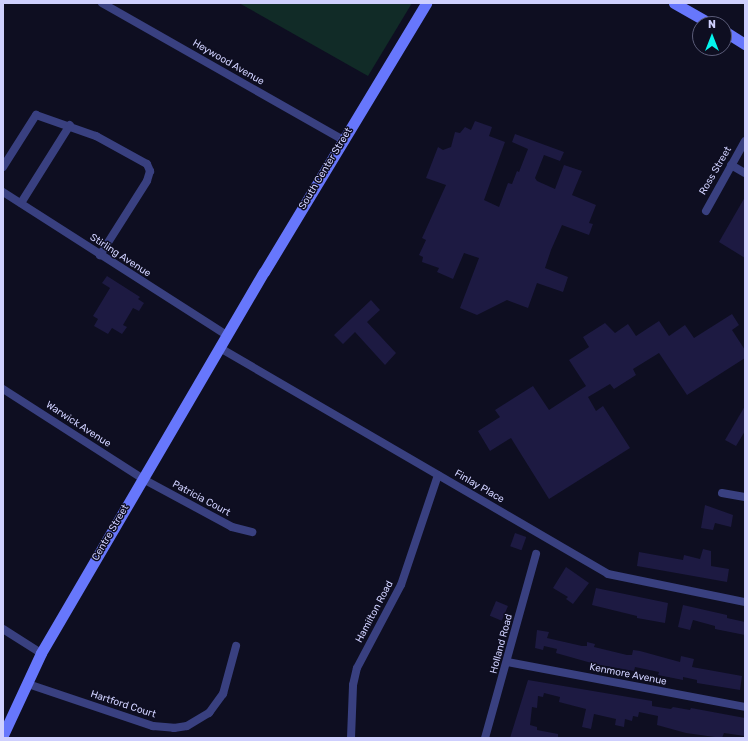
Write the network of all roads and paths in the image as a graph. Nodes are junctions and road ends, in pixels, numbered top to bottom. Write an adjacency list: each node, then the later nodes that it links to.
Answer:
1 (102, 3): 8 (street, Heywood Avenue)
2 (426, 3): 8 (main road, South Center Street)
3 (674, 3): 4 (main road)
4 (697, 16)
5 (732, 37): 6 (main road)
6 (745, 44)
7 (70, 125): 11 (street); 14 (street); 16 (street)
8 (343, 140): 17 (main road, South Center Street)
9 (745, 141): 10 (street, Ross Street)
10 (731, 165): 12 (street); 15 (street, Ross Street)
11 (3, 167)
12 (745, 173)
13 (3, 192): 14 (street, Stirling Avenue)
14 (22, 203): 16 (street, Stirling Avenue)
15 (706, 211)
16 (100, 255): 17 (street, Stirling Avenue)
17 (227, 335): 18 (main road, Centre Street)
18 (220, 348): 20 (street, Finlay Place); 21 (main road, Centre Street)
19 (3, 388): 21 (street, Warwick Avenue)
20 (438, 475): 26 (street, Finlay Place); 34 (street, Hamilton Road)
21 (143, 479): 24 (street, Patricia Court); 29 (main road, Centre Street)
22 (722, 493): 23 (street)
23 (745, 497)
24 (252, 532)
25 (536, 554): 30 (street, Holland Road)
26 (745, 602)
27 (3, 629): 29 (street)
28 (236, 646): 31 (street, Hartford Court)
29 (41, 653): 31 (main road, Centre Street)
30 (507, 662): 32 (street, Kenmore Avenue); 35 (street, Holland Road)
31 (28, 684): 33 (main road, Centre Street)
32 (745, 707)
33 (3, 735)
34 (351, 738)
35 (485, 738)

